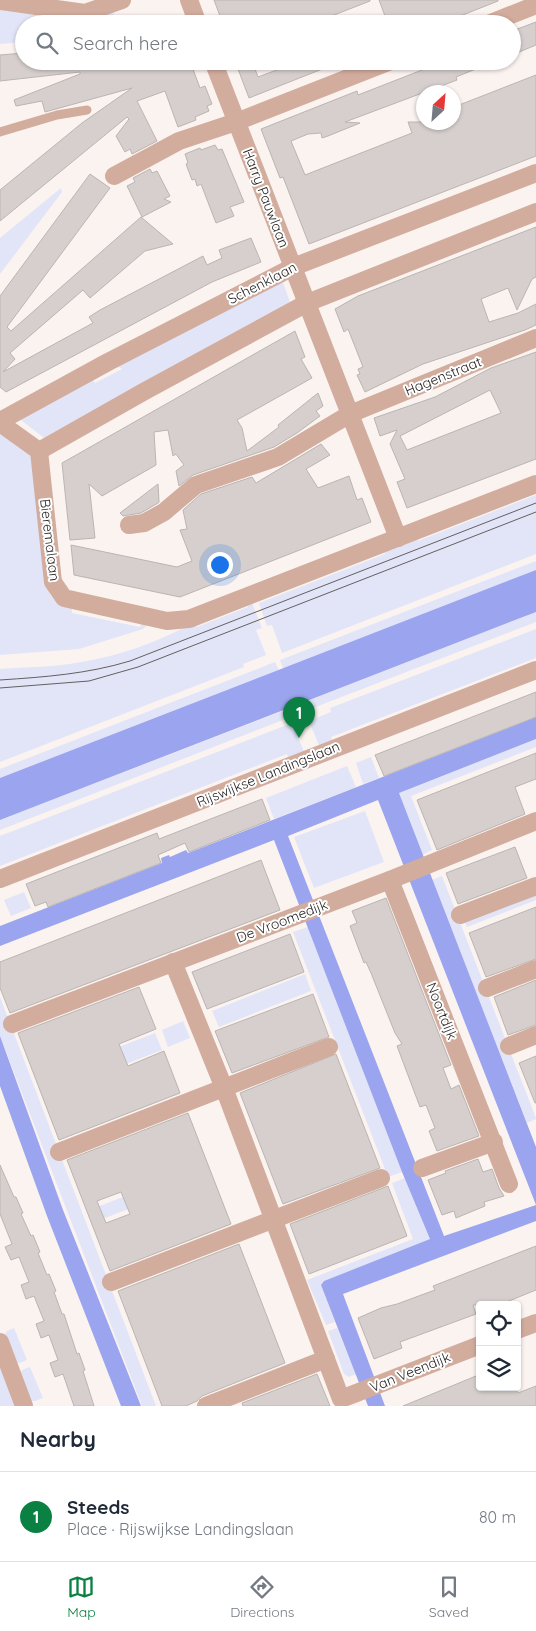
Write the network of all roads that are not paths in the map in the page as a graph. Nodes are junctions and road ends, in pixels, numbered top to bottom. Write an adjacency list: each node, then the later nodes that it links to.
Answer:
1 (122, 0): 3 (street)
2 (189, 0): 5 (street)
3 (0, 1)
4 (536, 5): 6 (street)
5 (195, 15)
6 (511, 15)
7 (216, 70): 10 (street, Harry Pauwlaan)
8 (368, 70): 10 (street)
9 (87, 110): 11 (lane)
10 (236, 122): 13 (street); 15 (street, Harry Pauwlaan)
11 (0, 132)
12 (536, 173): 15 (street, Schenklaan)
13 (114, 176)
14 (536, 212): 16 (street)
15 (293, 266): 16 (street, Harry Pauwlaan); 19 (street, Schenklaan)
16 (307, 303): 18 (street, Harry Pauwlaan); 20 (street)
17 (536, 338): 18 (street, Hagenstraat)
18 (350, 414): 22 (street); 23 (street, Harry Pauwlaan)
19 (0, 422): 20 (street)
20 (39, 451): 23 (street, Bieremalaan)
21 (536, 484): 23 (street)
22 (129, 525)
23 (398, 538)
24 (536, 670): 27 (street, Rijswijkse Landingslaan)
25 (536, 821): 26 (street, De Vroomedijk)
26 (397, 877): 30 (street, De Vroomedijk); 38 (street, Noortdijk)
27 (0, 879)
28 (536, 886): 29 (street)
29 (460, 915)
30 (173, 962): 33 (street, De Vroomedijk); 37 (street)
31 (536, 969): 32 (street)
32 (487, 988)
33 (12, 1024)
34 (536, 1035): 35 (street)
35 (509, 1046)
36 (329, 1047): 37 (street)
37 (224, 1088): 39 (street); 43 (street)
38 (494, 1142): 40 (street); 42 (street, Noortdijk)
39 (59, 1152)
40 (422, 1168)
41 (381, 1178): 43 (street)
42 (509, 1184)
43 (274, 1220): 44 (street); 49 (street)
44 (111, 1282)
45 (536, 1323): 46 (street)
46 (521, 1329)
47 (0, 1342): 50 (street)
48 (477, 1346): 49 (street, Van Veendijk)
49 (326, 1359): 51 (street)
50 (24, 1406)
51 (206, 1406)

